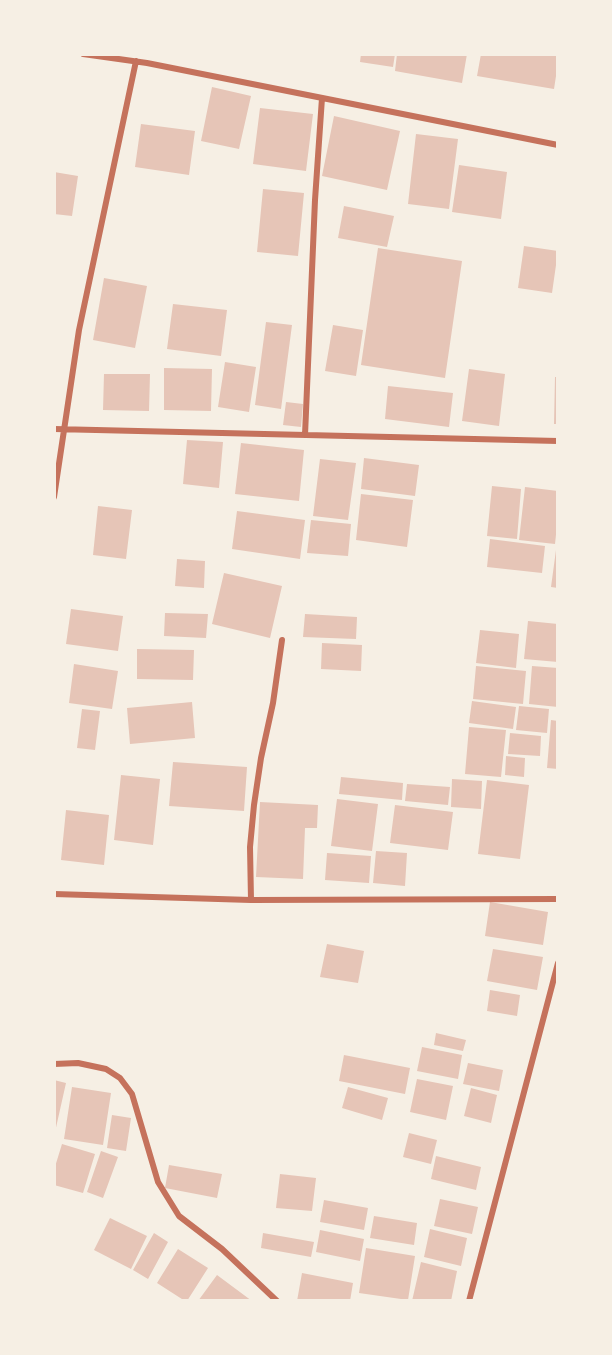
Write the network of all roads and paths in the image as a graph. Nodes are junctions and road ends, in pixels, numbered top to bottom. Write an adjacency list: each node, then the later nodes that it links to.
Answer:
1 (83, 54): 2 (street)
2 (135, 61): 3 (street); 6 (street)
3 (322, 98): 4 (street); 7 (street)
4 (558, 145)
5 (54, 429): 6 (street)
6 (64, 430): 7 (street); 9 (street)
7 (305, 435): 8 (street)
8 (558, 441)
9 (54, 497)
10 (282, 640): 13 (street)
11 (54, 894): 13 (street)
12 (558, 898): 13 (street)
13 (251, 900)
14 (558, 963): 17 (street)
15 (54, 1064): 16 (street)
16 (277, 1301)
17 (469, 1301)

